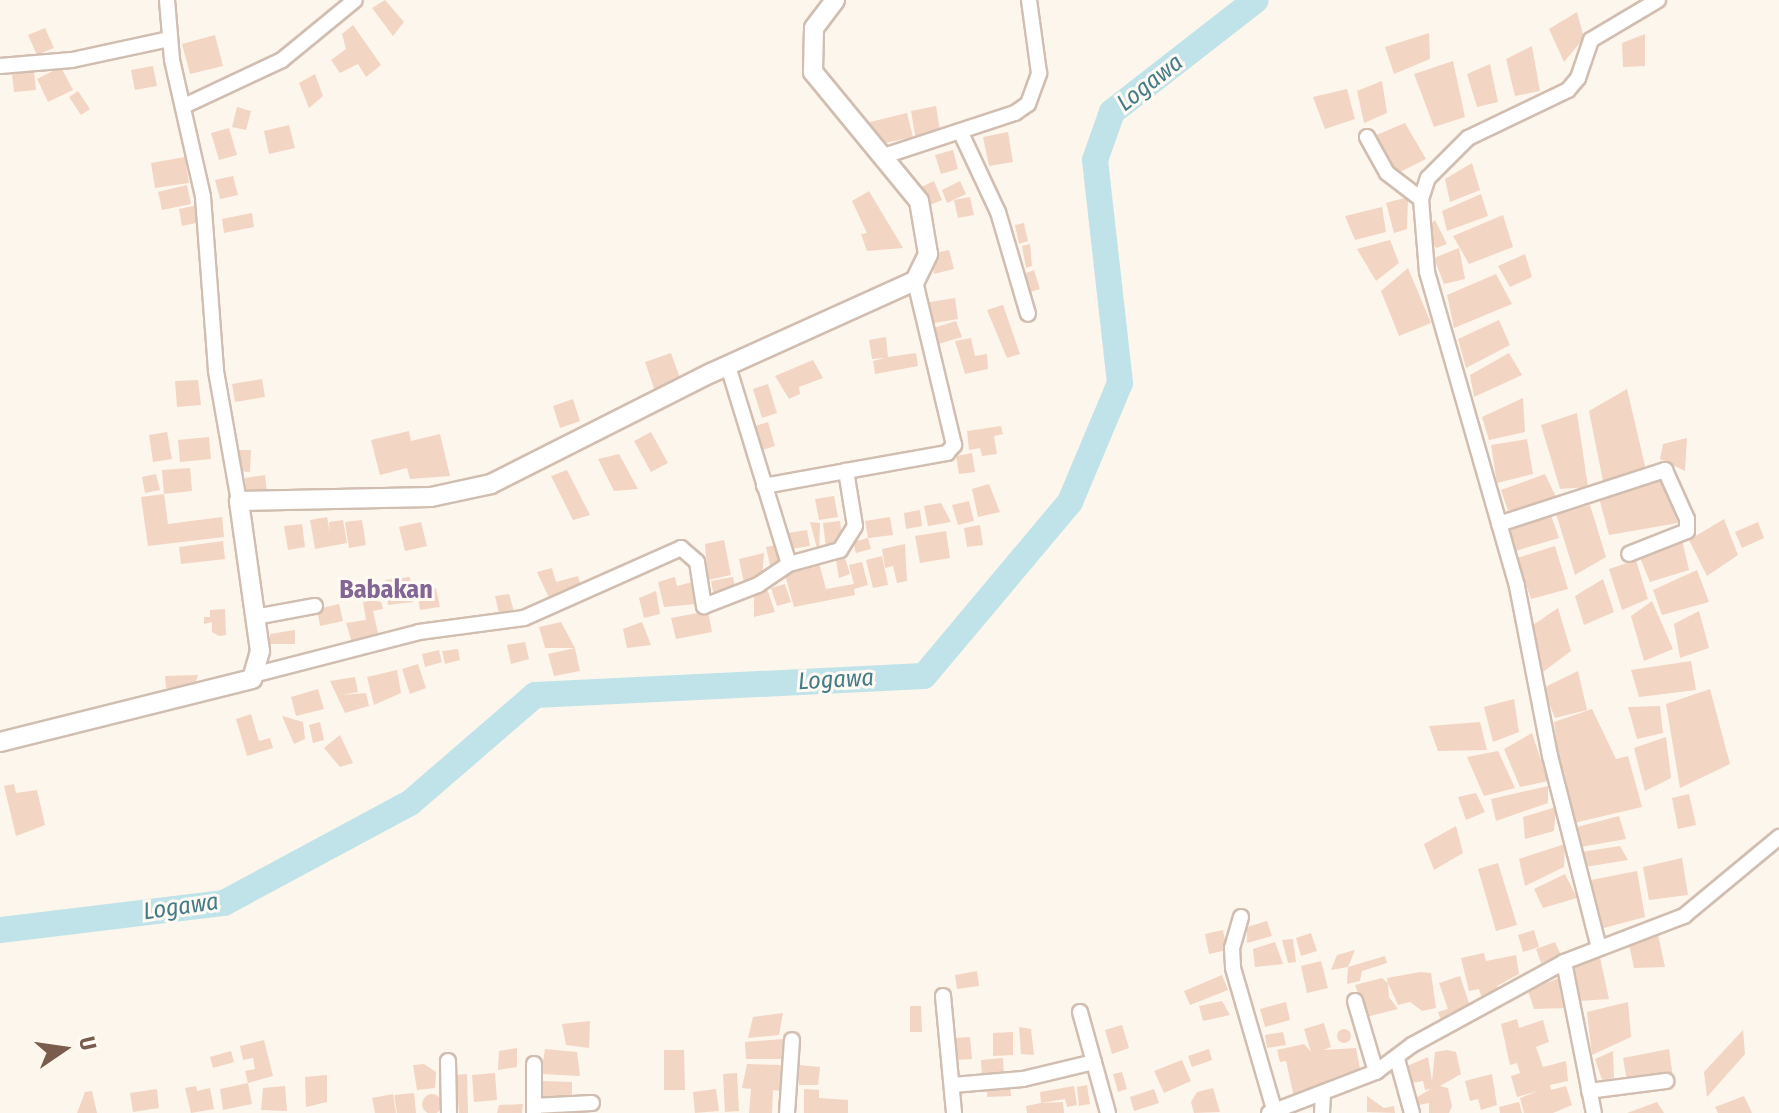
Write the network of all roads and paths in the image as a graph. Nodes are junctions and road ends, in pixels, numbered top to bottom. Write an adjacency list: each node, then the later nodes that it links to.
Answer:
1 (167, 0): 6 (street)
2 (355, 0): 8 (street)
3 (835, 0): 11 (main road)
4 (1029, 0): 9 (street)
5 (1658, 0): 12 (street)
6 (169, 39): 7 (street); 8 (street)
7 (0, 66)
8 (184, 106): 18 (street)
9 (960, 131): 11 (street); 14 (street)
10 (1367, 137): 12 (street)
11 (884, 156): 13 (main road)
12 (1421, 199): 19 (street)
13 (915, 281): 15 (main road); 16 (street)
14 (1028, 314)
15 (728, 366): 17 (street); 18 (main road)
16 (846, 471): 17 (street); 21 (street)
17 (764, 486): 21 (street)
18 (239, 501): 23 (main road)
19 (1499, 524): 20 (street); 28 (street)
20 (1629, 554)
21 (789, 564): 24 (street)
22 (315, 606): 23 (street)
23 (255, 617): 24 (main road)
24 (257, 674): 25 (main road)
25 (0, 742)
26 (1779, 837): 28 (street)
27 (1241, 917): 45 (street)
28 (1599, 948): 29 (street)
29 (1564, 962): 34 (street); 41 (street)
30 (943, 996): 40 (street)
31 (1355, 1001): 38 (street)
32 (1080, 1012): 36 (street)
33 (792, 1040): 47 (street)
34 (1397, 1059): 38 (street); 51 (street)
35 (448, 1061): 46 (street)
36 (1094, 1062): 40 (street); 49 (street)
37 (534, 1064): 44 (street)
38 (1376, 1072): 42 (street)
39 (1666, 1081): 41 (street)
40 (953, 1085): 48 (street)
41 (1589, 1091): 52 (street)
42 (1323, 1094): 45 (street); 50 (street)
43 (592, 1103): 44 (street)
44 (534, 1109)
45 (1273, 1112)
46 (449, 1113)
47 (787, 1113)
48 (954, 1113)
49 (1108, 1113)
50 (1322, 1113)
51 (1412, 1113)
52 (1594, 1113)

